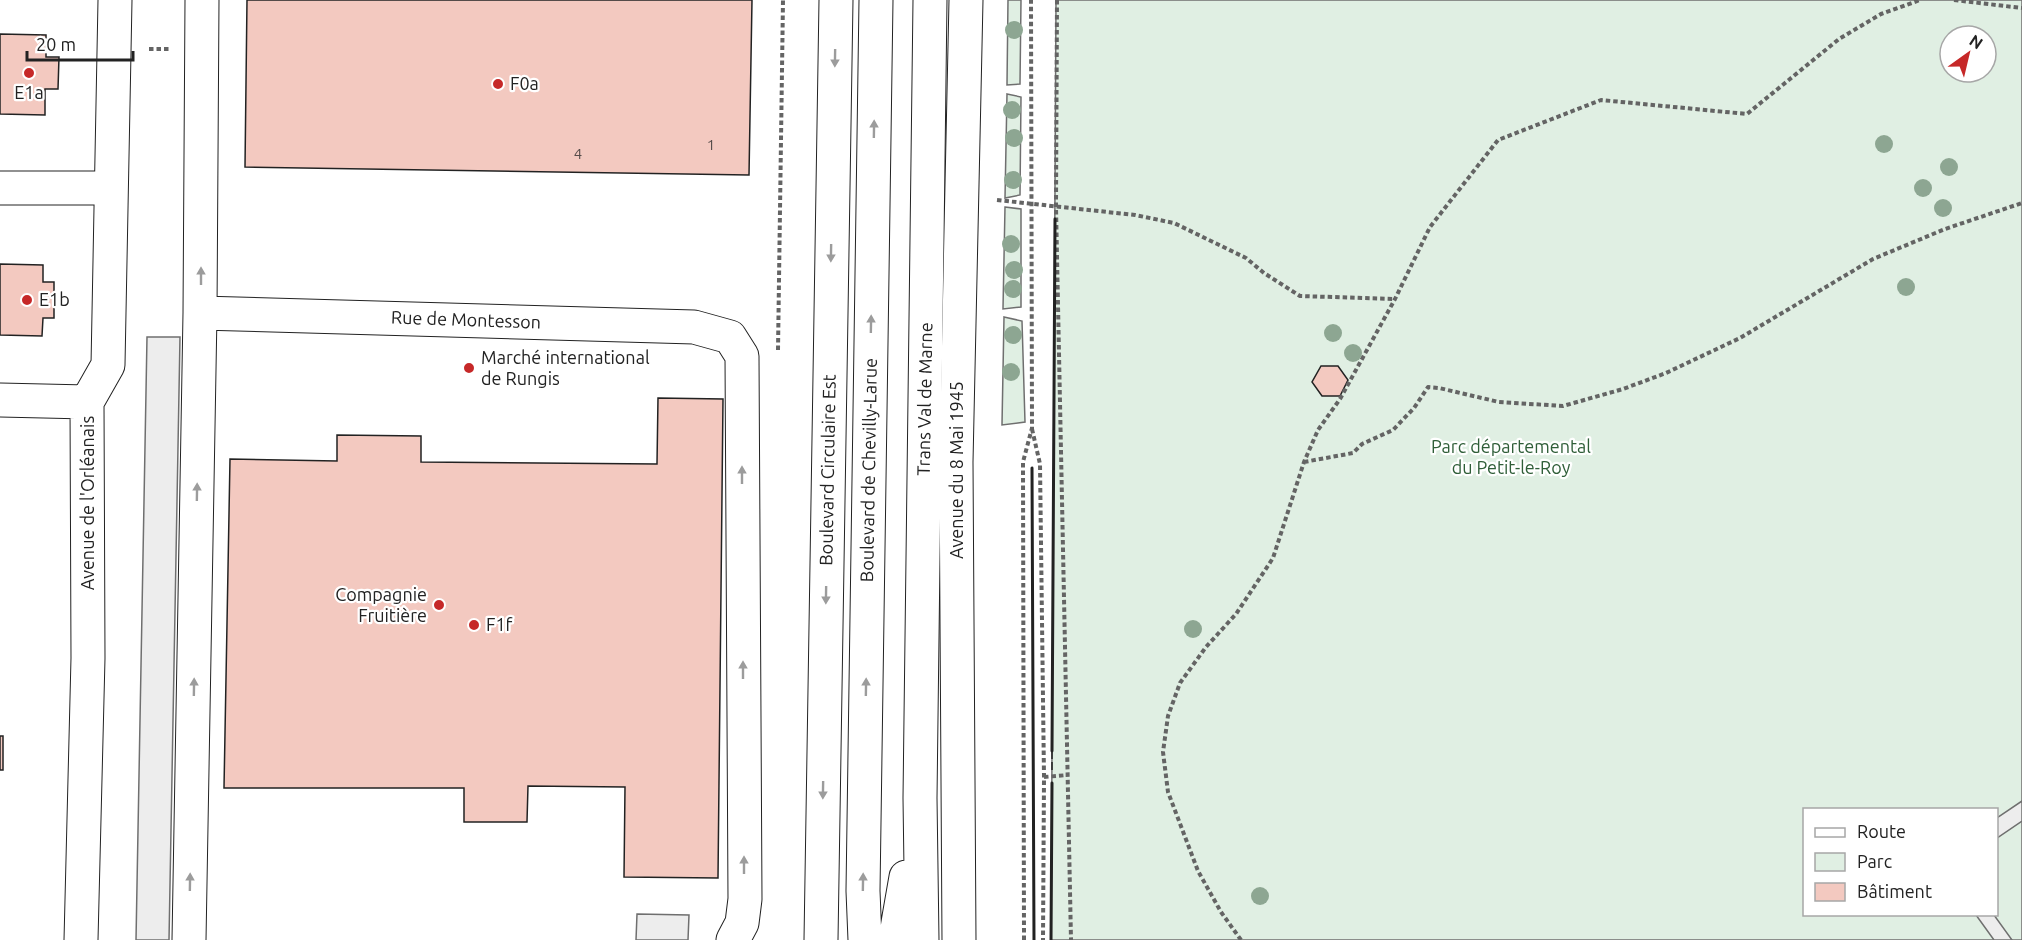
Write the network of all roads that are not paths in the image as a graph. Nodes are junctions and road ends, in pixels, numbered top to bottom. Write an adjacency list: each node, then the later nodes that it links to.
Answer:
1 (115, 0): 8 (street, Avenue de l'Orléanais)
2 (202, 0): 9 (street, one-way to 2)
3 (836, 0): 16 (street, Boulevard Circulaire Est, one-way to 16)
4 (876, 0): 17 (street, Boulevard de Chevilly-Larue, one-way to 4)
5 (930, 0): 12 (street, Trans Val de Marne)
6 (966, 0): 20 (street, Avenue du 8 Mai 1945)
7 (0, 188): 8 (street)
8 (111, 188): 11 (street, Avenue de l'Orléanais)
9 (200, 313): 13 (street, Rue de Montesson, one-way to 9); 15 (street, one-way to 9)
10 (0, 400): 11 (street)
11 (87, 402): 14 (street, Avenue de l'Orléanais)
12 (920, 798): 18 (street); 19 (street)
13 (738, 932)
14 (81, 940)
15 (189, 940)
16 (821, 940)
17 (866, 940)
18 (896, 940)
19 (922, 940)
20 (959, 940)

